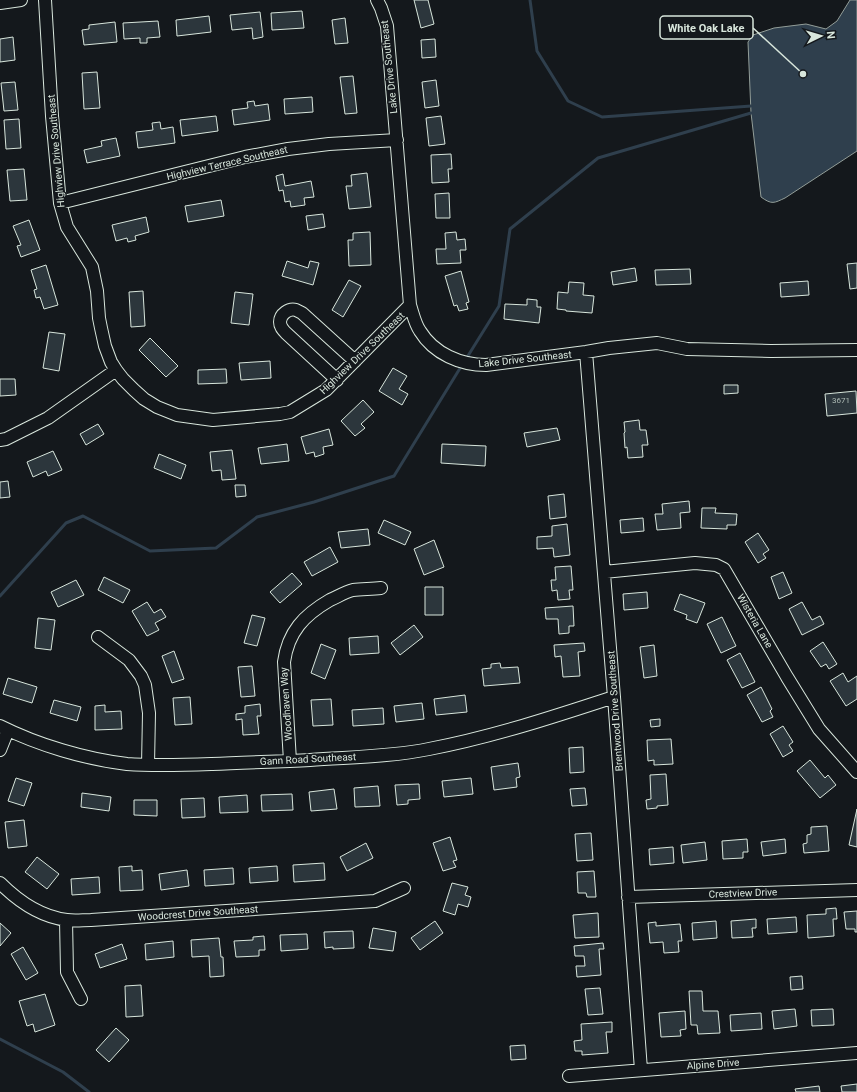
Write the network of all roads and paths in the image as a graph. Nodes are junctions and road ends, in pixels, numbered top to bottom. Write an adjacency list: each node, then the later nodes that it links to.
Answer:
1 (20, 0): 4 (street)
2 (46, 0): 6 (street, Highview Drive Southeast)
3 (377, 0): 5 (street, Lake Drive Southeast)
4 (0, 2)
5 (397, 140): 6 (street, Highview Terrace Southeast); 7 (street, Lake Drive Southeast)
6 (60, 203): 11 (street, Highview Drive Southeast)
7 (410, 306): 9 (street, Lake Drive Southeast); 10 (street, Highview Drive Southeast)
8 (857, 350): 9 (street, Lake Drive Southeast)
9 (586, 352): 14 (street, Brentwood Drive Southeast)
10 (355, 361): 12 (street, Highview Drive Southeast); 12 (street)
11 (116, 370): 12 (street, Highview Drive Southeast); 13 (street)
12 (337, 380)
13 (0, 440)
14 (604, 572): 17 (street, Brentwood Drive Southeast); 22 (street, Wisteria Lane)
15 (381, 588): 20 (street, Woodhaven Way)
16 (98, 637): 21 (street)
17 (614, 697): 20 (street, Gann Road Southeast); 26 (street, Brentwood Drive Southeast)
18 (4, 728): 19 (street); 21 (street, Gann Road Southeast)
19 (0, 750)
20 (290, 761): 21 (street, Gann Road Southeast)
21 (148, 765)
22 (857, 772)
23 (0, 883): 27 (street, Woodcrest Drive Southeast)
24 (404, 888): 27 (street, Woodcrest Drive Southeast)
25 (857, 890): 26 (street, Crestview Drive)
26 (628, 897): 30 (street, Brentwood Drive Southeast)
27 (66, 920): 28 (street)
28 (81, 999)
29 (857, 1053): 30 (street, Alpine Drive)
30 (641, 1070): 31 (street, Alpine Drive)
31 (568, 1076)

